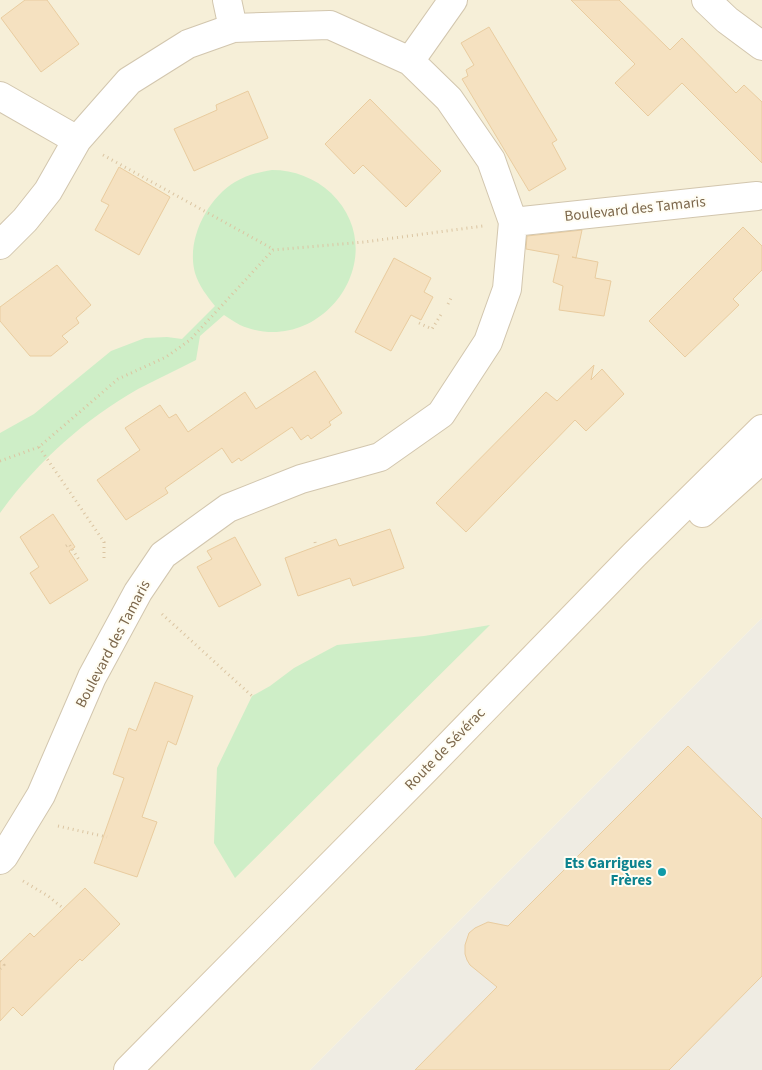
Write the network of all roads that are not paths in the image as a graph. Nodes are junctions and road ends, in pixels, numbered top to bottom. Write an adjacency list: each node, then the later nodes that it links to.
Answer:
1 (227, 0): 4 (street)
2 (453, 0): 6 (street)
3 (706, 0): 5 (street)
4 (233, 28): 6 (street, Boulevard des Tamaris); 8 (street, Boulevard des Tamaris)
5 (762, 46)
6 (410, 61): 10 (street, Boulevard des Tamaris)
7 (0, 96): 8 (street)
8 (77, 140): 11 (street, Boulevard des Tamaris)
9 (757, 196): 10 (street, Boulevard des Tamaris)
10 (513, 222): 14 (street, Boulevard des Tamaris)
11 (0, 245)
12 (762, 429): 15 (street, Route de Sévérac)
13 (762, 459): 16 (street, Route de Sévérac)
14 (1, 855)
15 (128, 1070)
16 (151, 1070)

